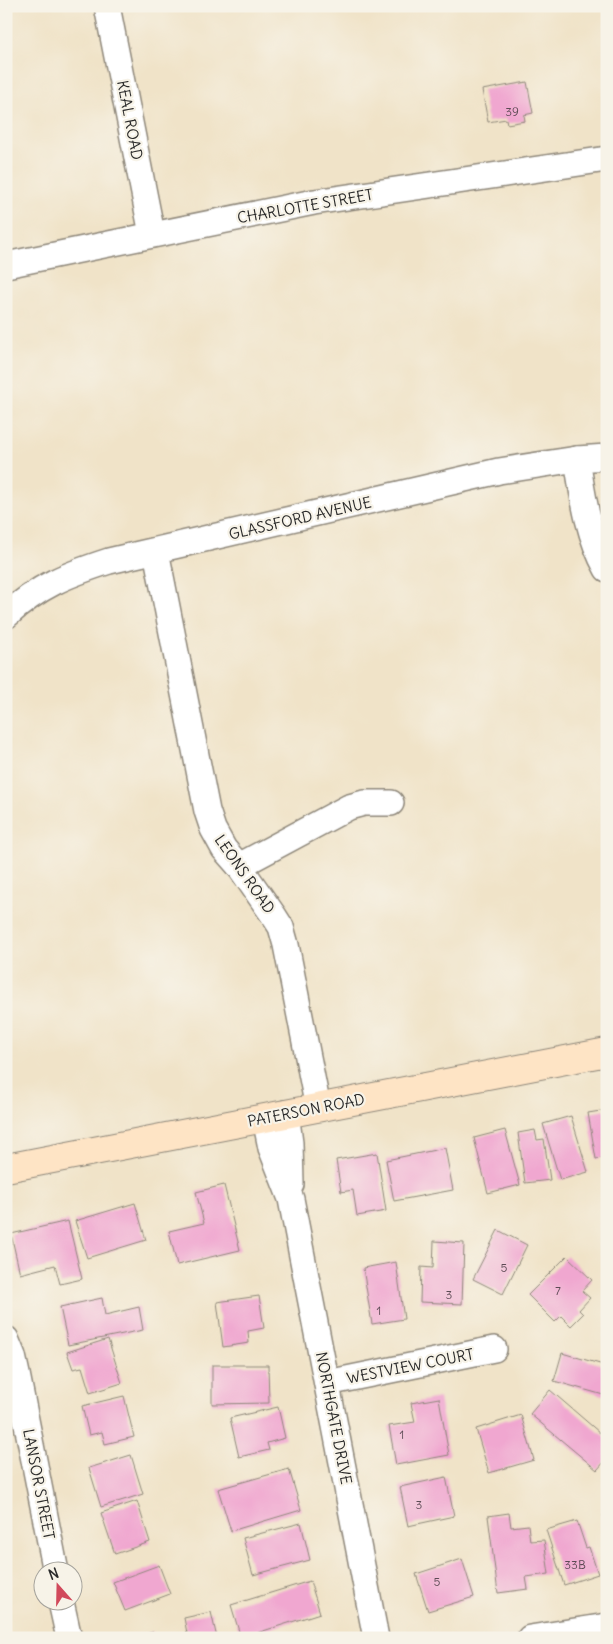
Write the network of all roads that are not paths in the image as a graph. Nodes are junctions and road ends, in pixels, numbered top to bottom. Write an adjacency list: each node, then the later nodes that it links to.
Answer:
1 (106, 6): 3 (street, KEAL ROAD)
2 (607, 158): 3 (street, CHARLOTTE STREET)
3 (152, 234): 4 (street, CHARLOTTE STREET)
4 (6, 264)
5 (607, 457): 6 (street, GLASSFORD AVENUE)
6 (577, 459): 7 (street, GLASSFORD AVENUE); 8 (street)
7 (156, 551): 9 (street, GLASSFORD AVENUE); 11 (street, LEONS ROAD)
8 (607, 569)
9 (6, 616)
10 (391, 803): 11 (street)
11 (240, 866): 13 (street, LEONS ROAD)
12 (607, 1052): 13 (street, PATERSON ROAD)
13 (318, 1108): 14 (street, PATERSON ROAD)
14 (276, 1115): 15 (street, PATERSON ROAD); 18 (street, NORTHGATE DRIVE)
15 (6, 1168)
16 (6, 1339): 19 (street, LANSOR STREET)
17 (494, 1349): 18 (street, WESTVIEW COURT)
18 (327, 1383): 23 (street, NORTHGATE DRIVE)
19 (54, 1562)
20 (64, 1612): 22 (street)
21 (607, 1626): 24 (street)
22 (69, 1638)
23 (376, 1638)
24 (530, 1638)

